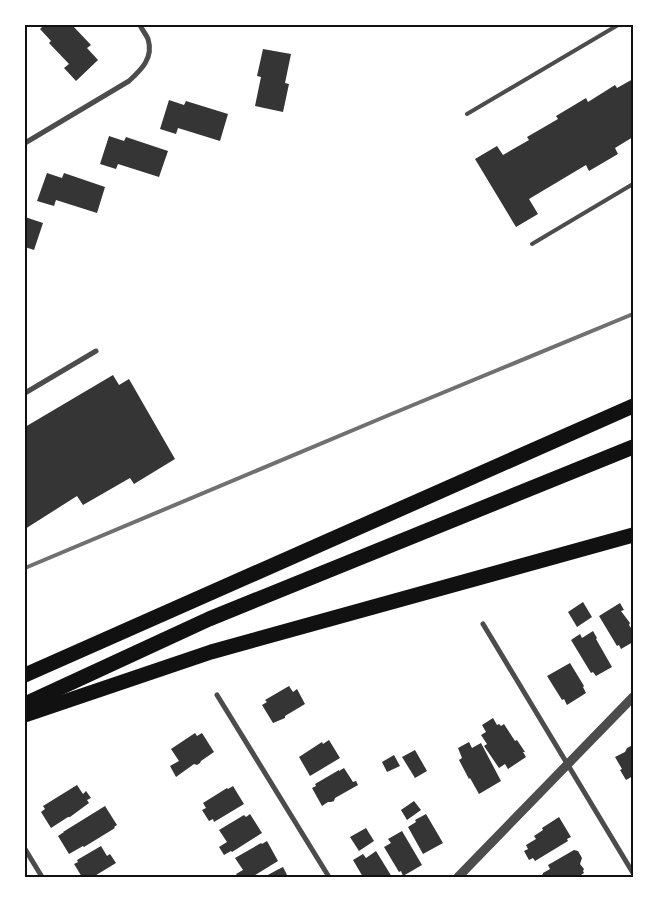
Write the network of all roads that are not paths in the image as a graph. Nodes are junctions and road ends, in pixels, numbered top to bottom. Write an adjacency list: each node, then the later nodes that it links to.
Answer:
1 (140, 25): 4 (street)
2 (618, 25): 3 (lane)
3 (467, 114)
4 (25, 143)
5 (633, 184): 6 (lane)
6 (532, 244)
7 (96, 351): 8 (street)
8 (25, 392)
9 (633, 406): 13 (highway)
10 (633, 447): 16 (highway)
11 (633, 534): 17 (highway)
12 (483, 624): 18 (street)
13 (25, 675)
14 (217, 695): 22 (street)
15 (633, 697): 18 (street)
16 (25, 704)
17 (25, 715)
18 (567, 764): 20 (street); 23 (street)
19 (25, 849): 21 (street)
20 (633, 874)
21 (42, 877)
22 (329, 877)
23 (458, 877)

